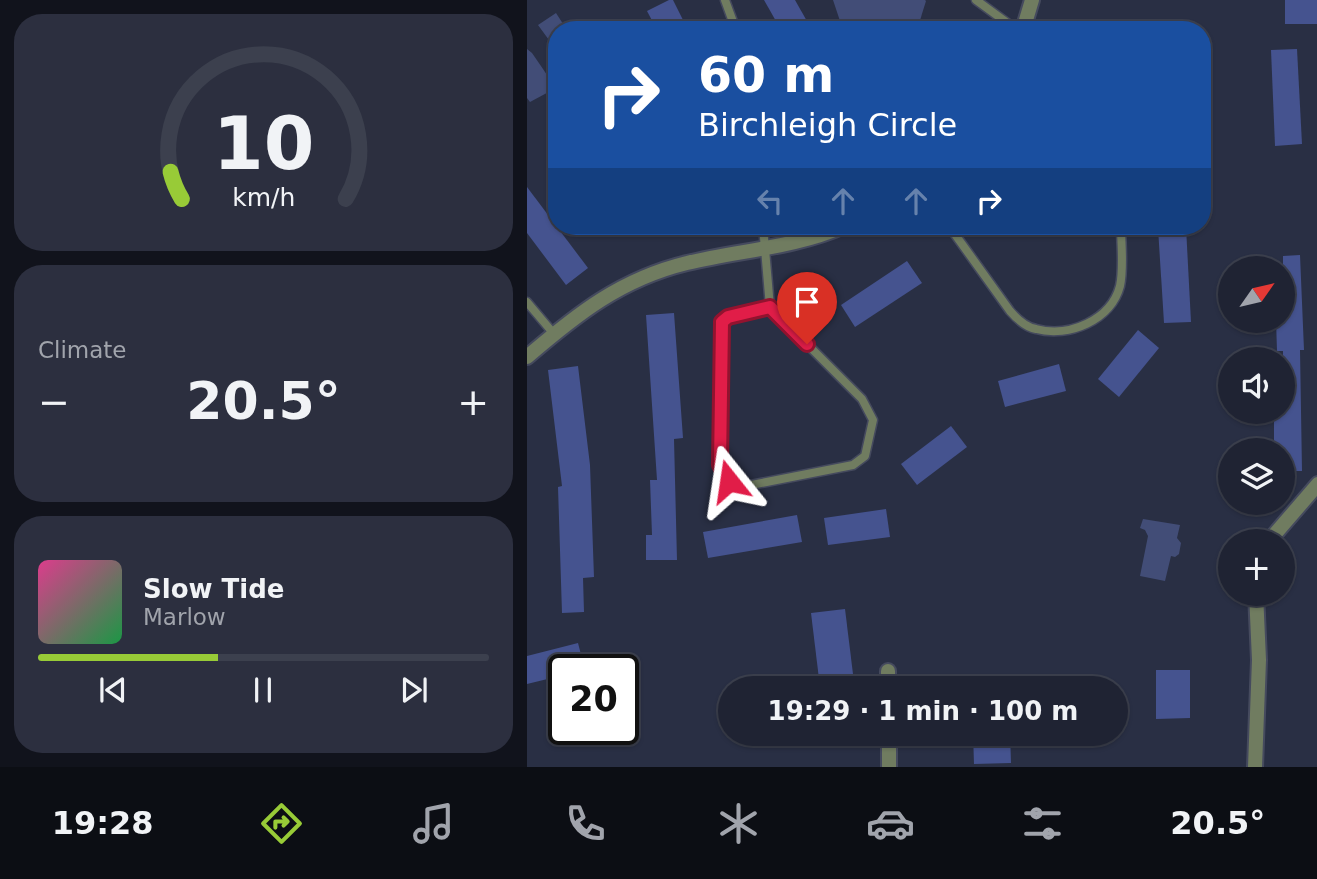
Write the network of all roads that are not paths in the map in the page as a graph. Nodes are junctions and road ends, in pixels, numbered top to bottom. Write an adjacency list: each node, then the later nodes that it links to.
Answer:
1 (725, 0): 4 (lane)
2 (976, 0): 5 (lane)
3 (1032, 0): 6 (street)
4 (733, 21)
5 (1005, 21)
6 (1026, 21)
7 (764, 235): 11 (lane)
8 (819, 235): 11 (street)
9 (955, 235): 10 (lane)
10 (1121, 235)
11 (765, 249): 13 (lane); 14 (street)
12 (527, 302): 14 (lane)
13 (770, 307): 13 (lane)
14 (554, 334): 15 (street)
15 (527, 357)
16 (1317, 484): 17 (street)
17 (1278, 529)
18 (1257, 606): 23 (street)
19 (888, 671): 20 (street)
20 (888, 676)
21 (889, 746): 22 (street)
22 (889, 767)
23 (1255, 767)

